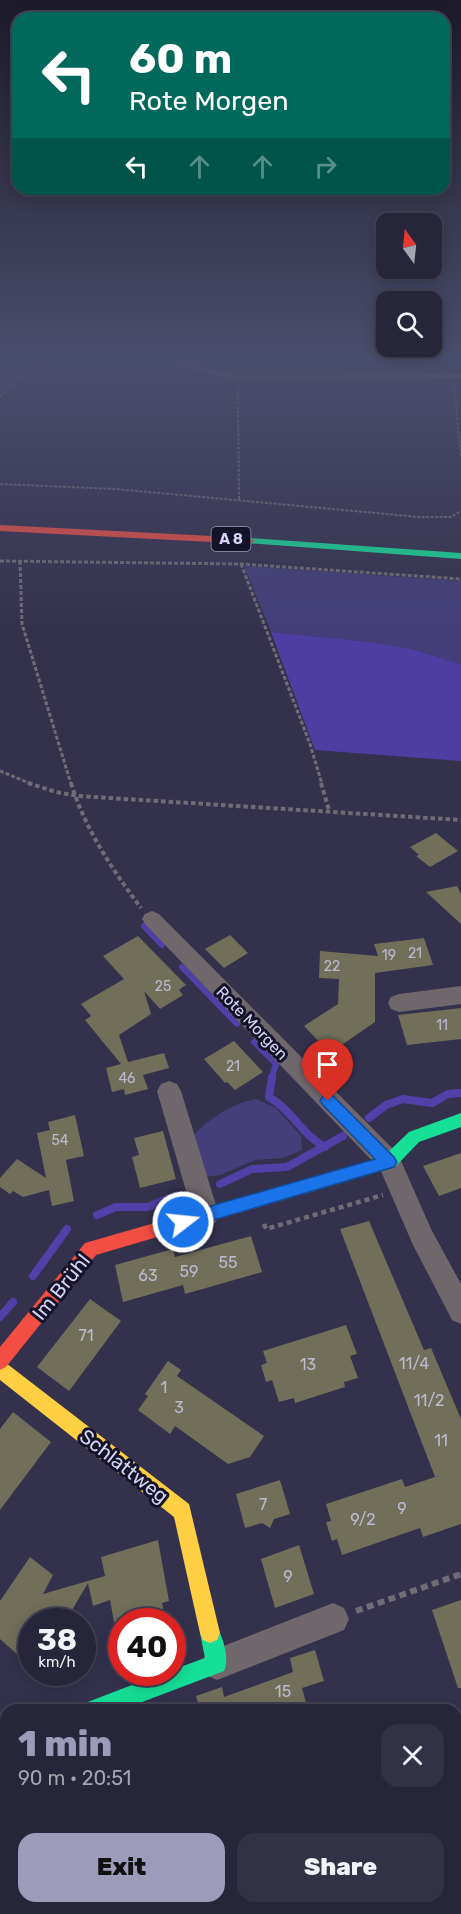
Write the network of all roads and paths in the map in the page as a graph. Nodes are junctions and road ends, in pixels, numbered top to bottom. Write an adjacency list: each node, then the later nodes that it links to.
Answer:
1 (238, 451): 3 (path)
2 (0, 484): 3 (path)
3 (239, 499): 4 (path)
4 (461, 511)
5 (0, 528): 6 (main road, A 8)
6 (461, 556)
7 (0, 561): 8 (path)
8 (20, 561): 9 (path); 12 (path)
9 (241, 564): 10 (path); 13 (path)
10 (461, 579)
11 (0, 771): 12 (path)
12 (75, 797): 13 (path); 15 (path)
13 (329, 810): 14 (path)
14 (461, 820)
15 (152, 919): 20 (street, Rote Morgen)
16 (461, 995): 17 (street)
17 (399, 1003)
18 (169, 1091): 23 (street)
19 (461, 1120): 20 (main road, Im Brühl)
20 (389, 1162): 21 (street, Rote Morgen); 22 (main road, Im Brühl)
21 (401, 1190): 22 (path); 24 (street, Rote Morgen)
22 (256, 1201): 23 (main road, Im Brühl)
23 (206, 1215): 25 (main road, Im Brühl)
24 (461, 1311)
25 (0, 1361)
26 (0, 1370): 29 (main road, Schlattweg)
27 (461, 1575): 28 (path)
28 (333, 1619): 29 (street)
29 (217, 1664): 30 (main road)
30 (108, 1704)

